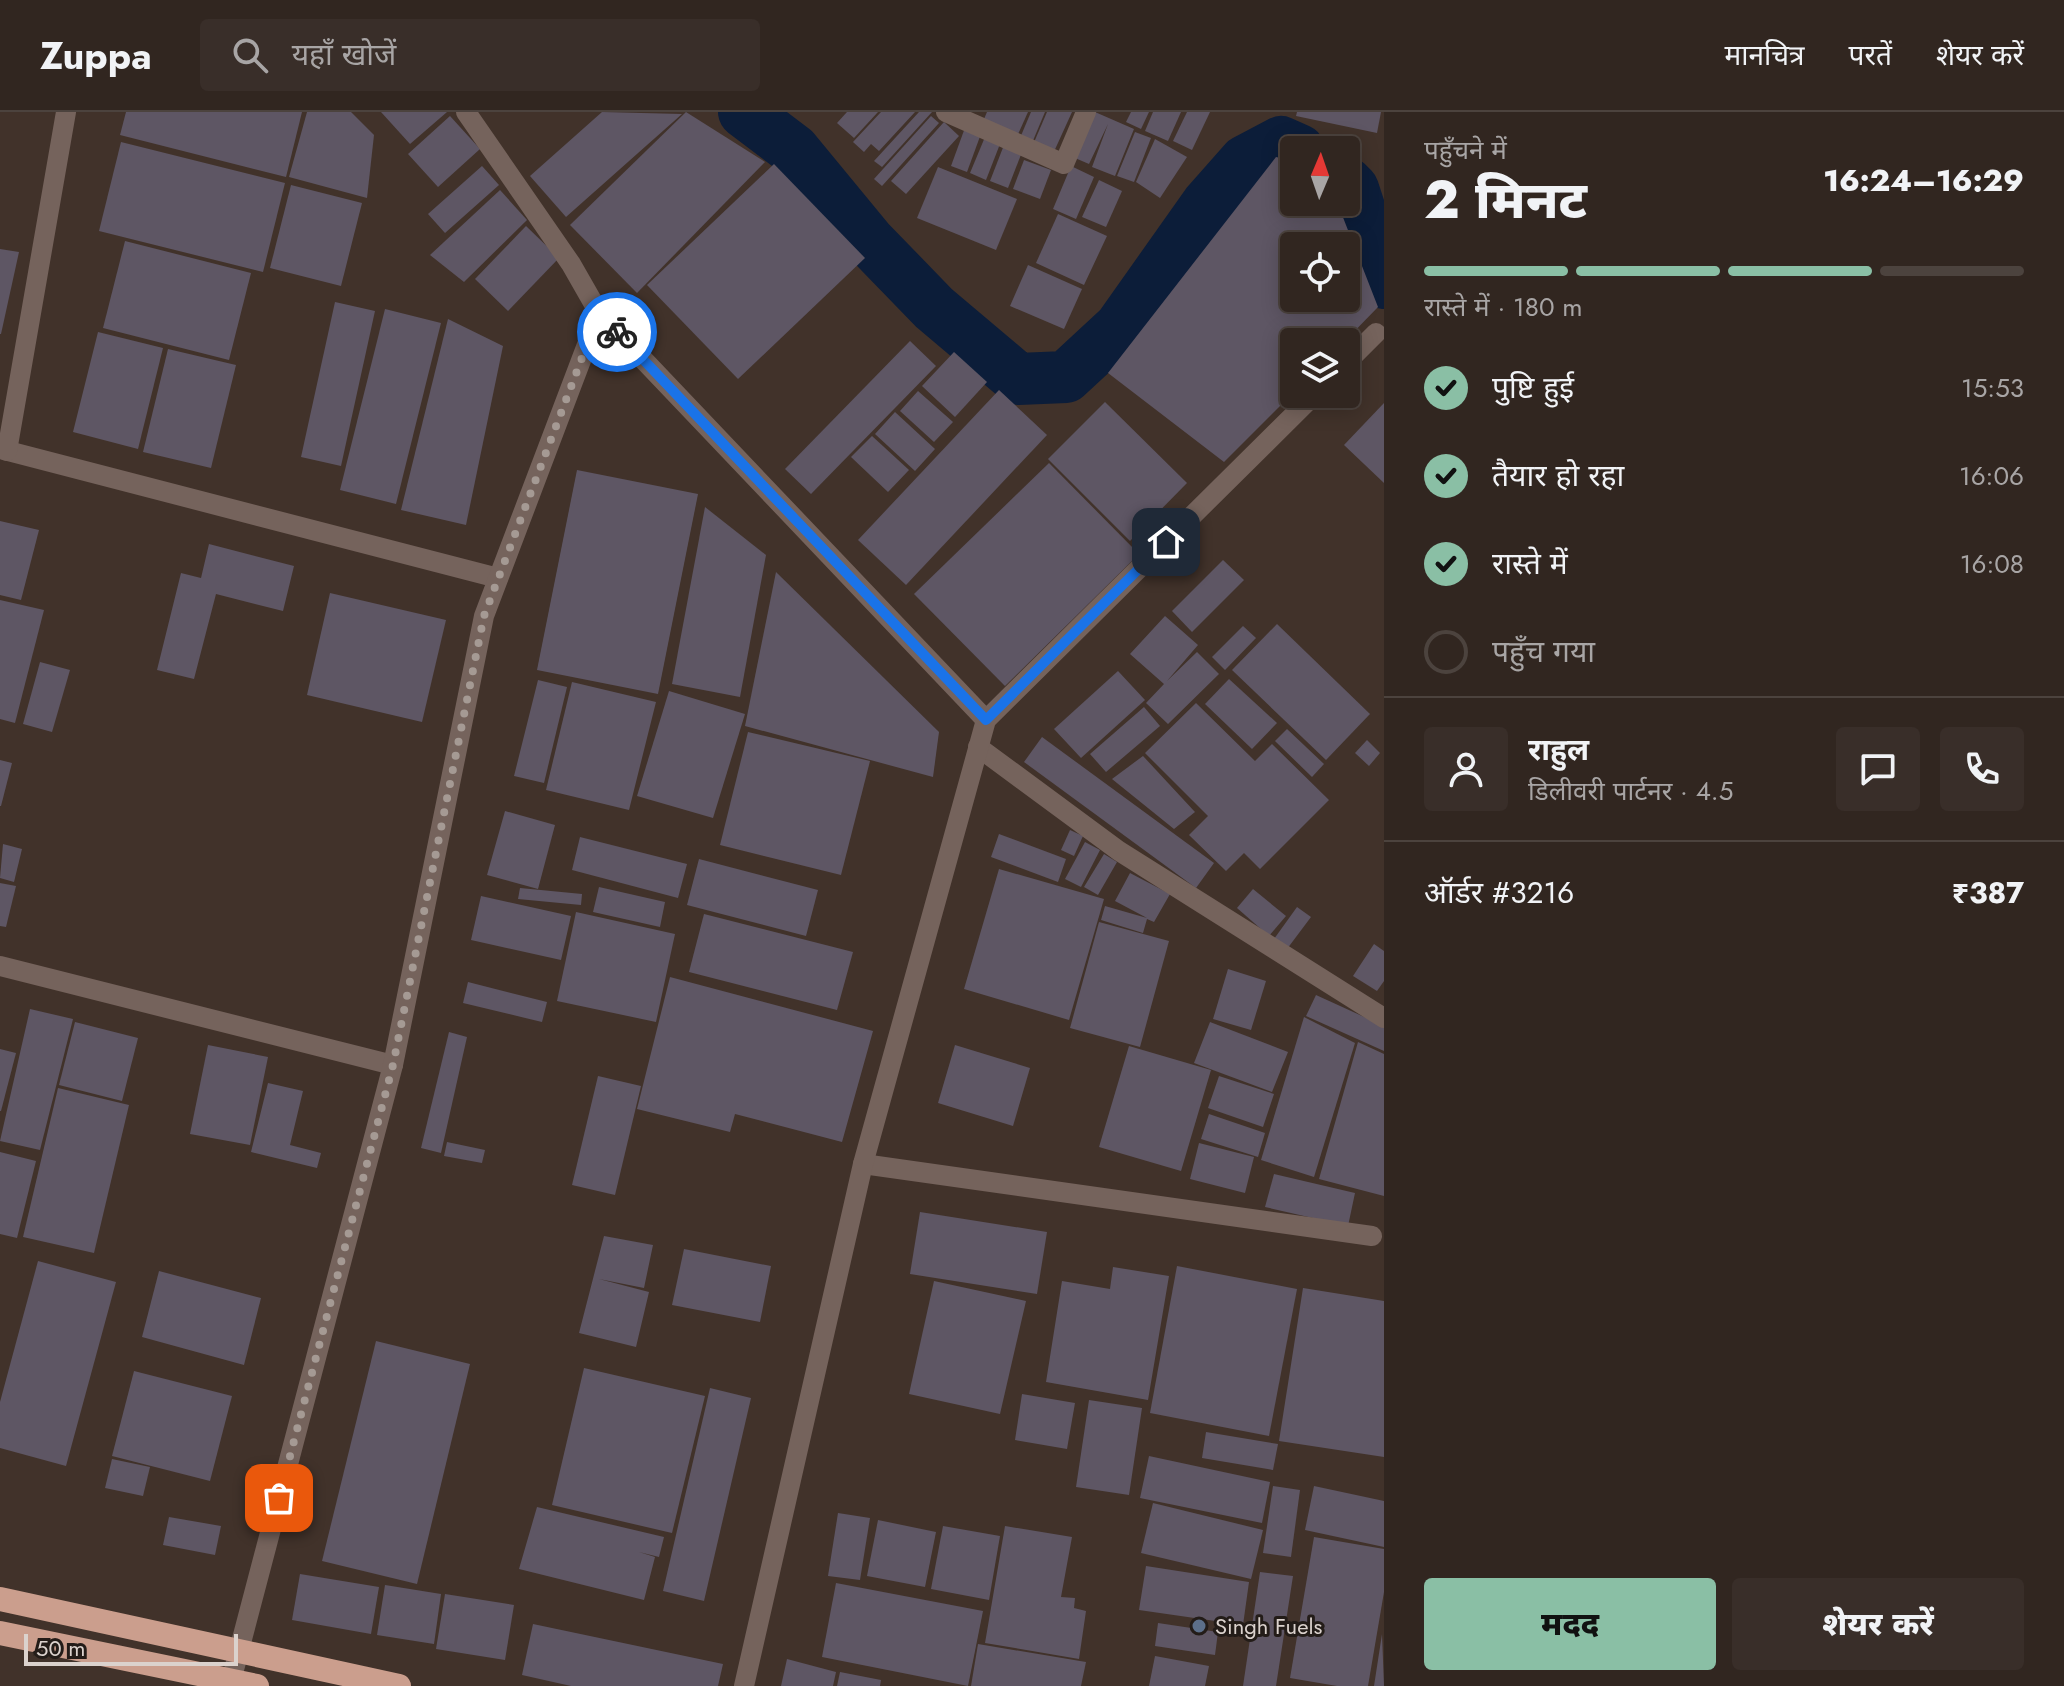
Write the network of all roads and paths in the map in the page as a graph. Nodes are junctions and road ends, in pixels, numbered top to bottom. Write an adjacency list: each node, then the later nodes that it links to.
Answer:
1 (66, 112): 9 (street)
2 (466, 112): 5 (street)
3 (946, 112): 4 (street)
4 (1086, 112)
5 (599, 313): 10 (street); 11 (street)
6 (1376, 333): 7 (street)
7 (1360, 349)
8 (1301, 408): 11 (street)
9 (4, 450): 10 (street)
10 (498, 578): 15 (street)
11 (986, 720): 12 (street)
12 (978, 747): 14 (street); 16 (street)
13 (0, 966): 15 (street)
14 (1384, 1018)
15 (393, 1065): 20 (street)
16 (863, 1164): 17 (street); 24 (street)
17 (1372, 1236)
18 (0, 1599): 20 (highway)
19 (0, 1633): 21 (highway)
20 (239, 1652): 21 (street); 23 (highway)
21 (231, 1681): 22 (highway)
22 (257, 1686)
23 (399, 1686)
24 (744, 1686)

